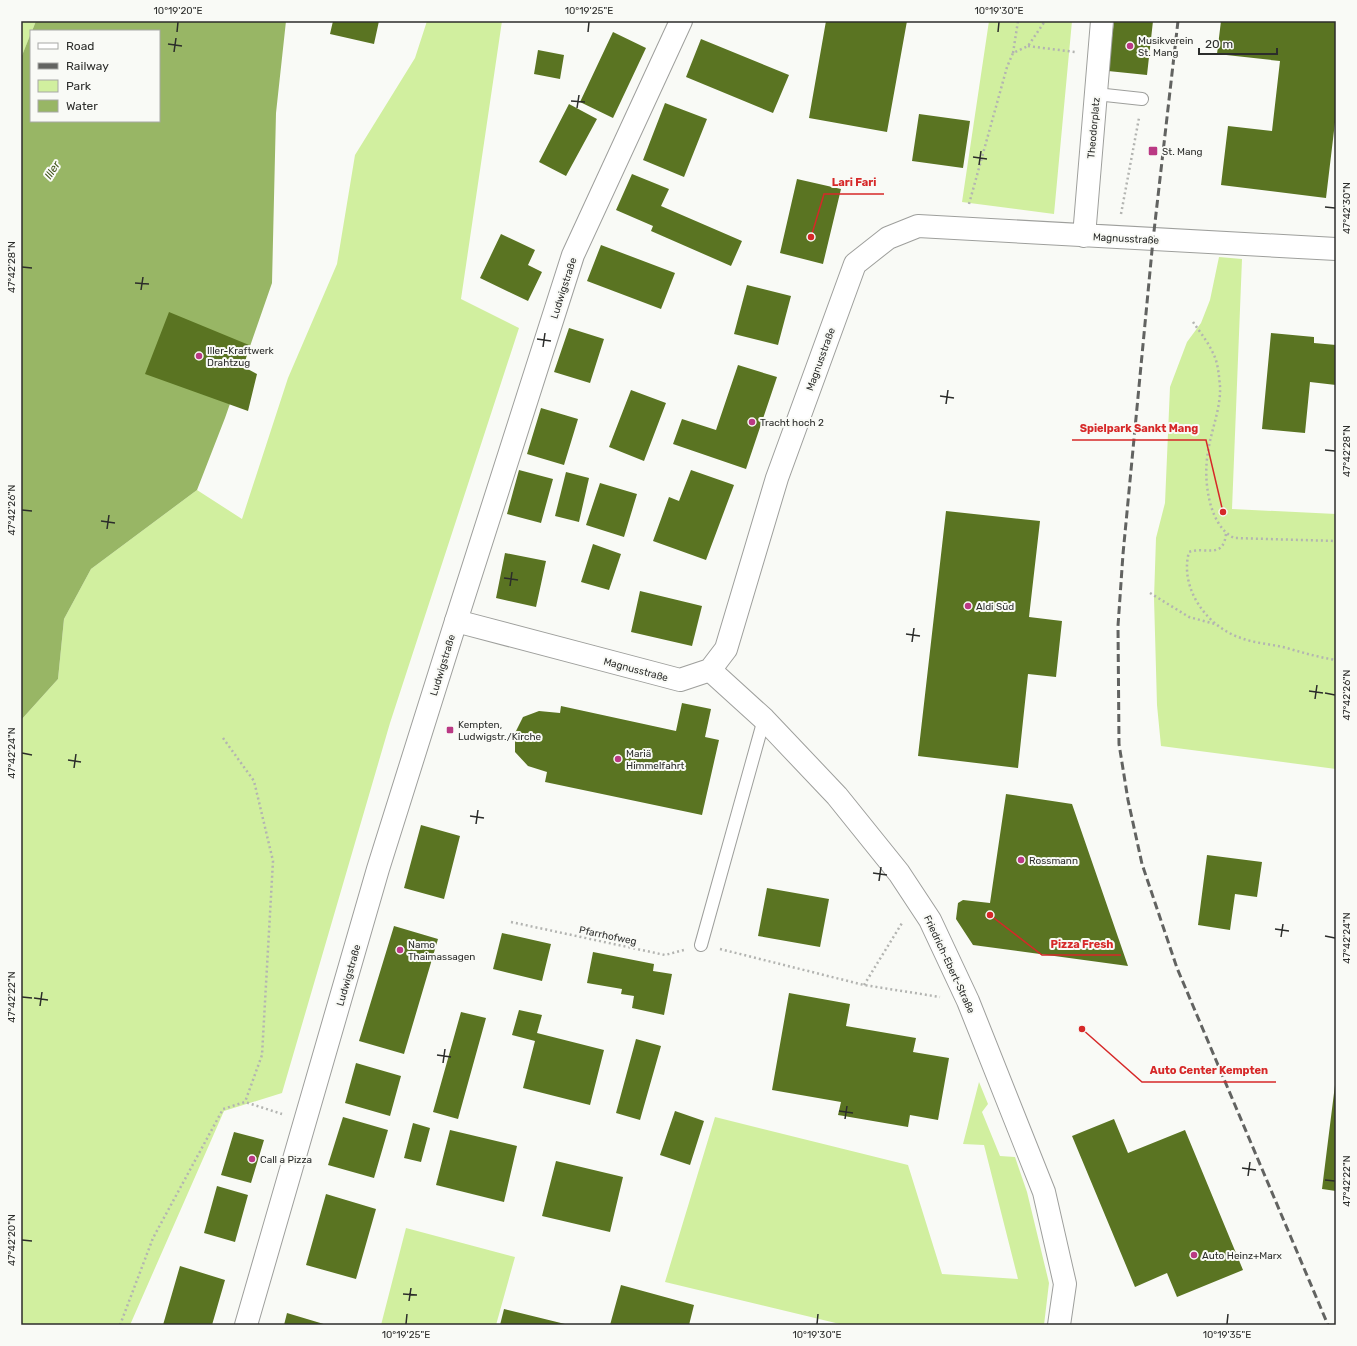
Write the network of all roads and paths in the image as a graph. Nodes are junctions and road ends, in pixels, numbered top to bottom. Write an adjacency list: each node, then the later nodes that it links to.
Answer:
1 (681, 21): 18 (street, Ludwigstraße)
2 (1018, 21): 6 (path)
3 (1045, 21): 5 (path)
4 (1102, 21): 7 (street, Theodorplatz)
5 (1028, 46): 6 (path); 7 (path)
6 (1013, 53): 10 (path)
7 (1099, 56): 8 (street, Theodorplatz)
8 (1096, 94): 9 (lane); 11 (street, Theodorplatz)
9 (1142, 99): 12 (path)
10 (965, 228): 11 (street, Magnusstraße); 21 (street, Magnusstraße)
11 (1084, 236): 12 (street, Magnusstraße)
12 (1117, 238): 13 (street, Magnusstraße)
13 (1336, 249)
14 (1194, 322): 15 (path)
15 (1226, 534): 16 (path); 19 (path)
16 (1336, 541)
17 (1150, 593): 19 (path)
18 (456, 621): 21 (street, Magnusstraße); 30 (street, Ludwigstraße)
19 (1215, 624): 20 (path)
20 (1336, 660)
21 (710, 670): 22 (street, Friedrich-Ebert-Straße)
22 (764, 720): 24 (street, Friedrich-Ebert-Straße); 26 (lane)
23 (223, 738): 29 (path)
24 (917, 898): 27 (path); 28 (street, Friedrich-Ebert-Straße)
25 (511, 922): 26 (path, Pfarrhofweg)
26 (701, 945): 27 (path)
27 (864, 985): 28 (path)
28 (968, 1001): 33 (street, Friedrich-Ebert-Straße)
29 (245, 1102): 30 (path); 31 (path)
30 (306, 1121): 32 (street, Ludwigstraße)
31 (120, 1325)
32 (246, 1325)
33 (1059, 1325)

